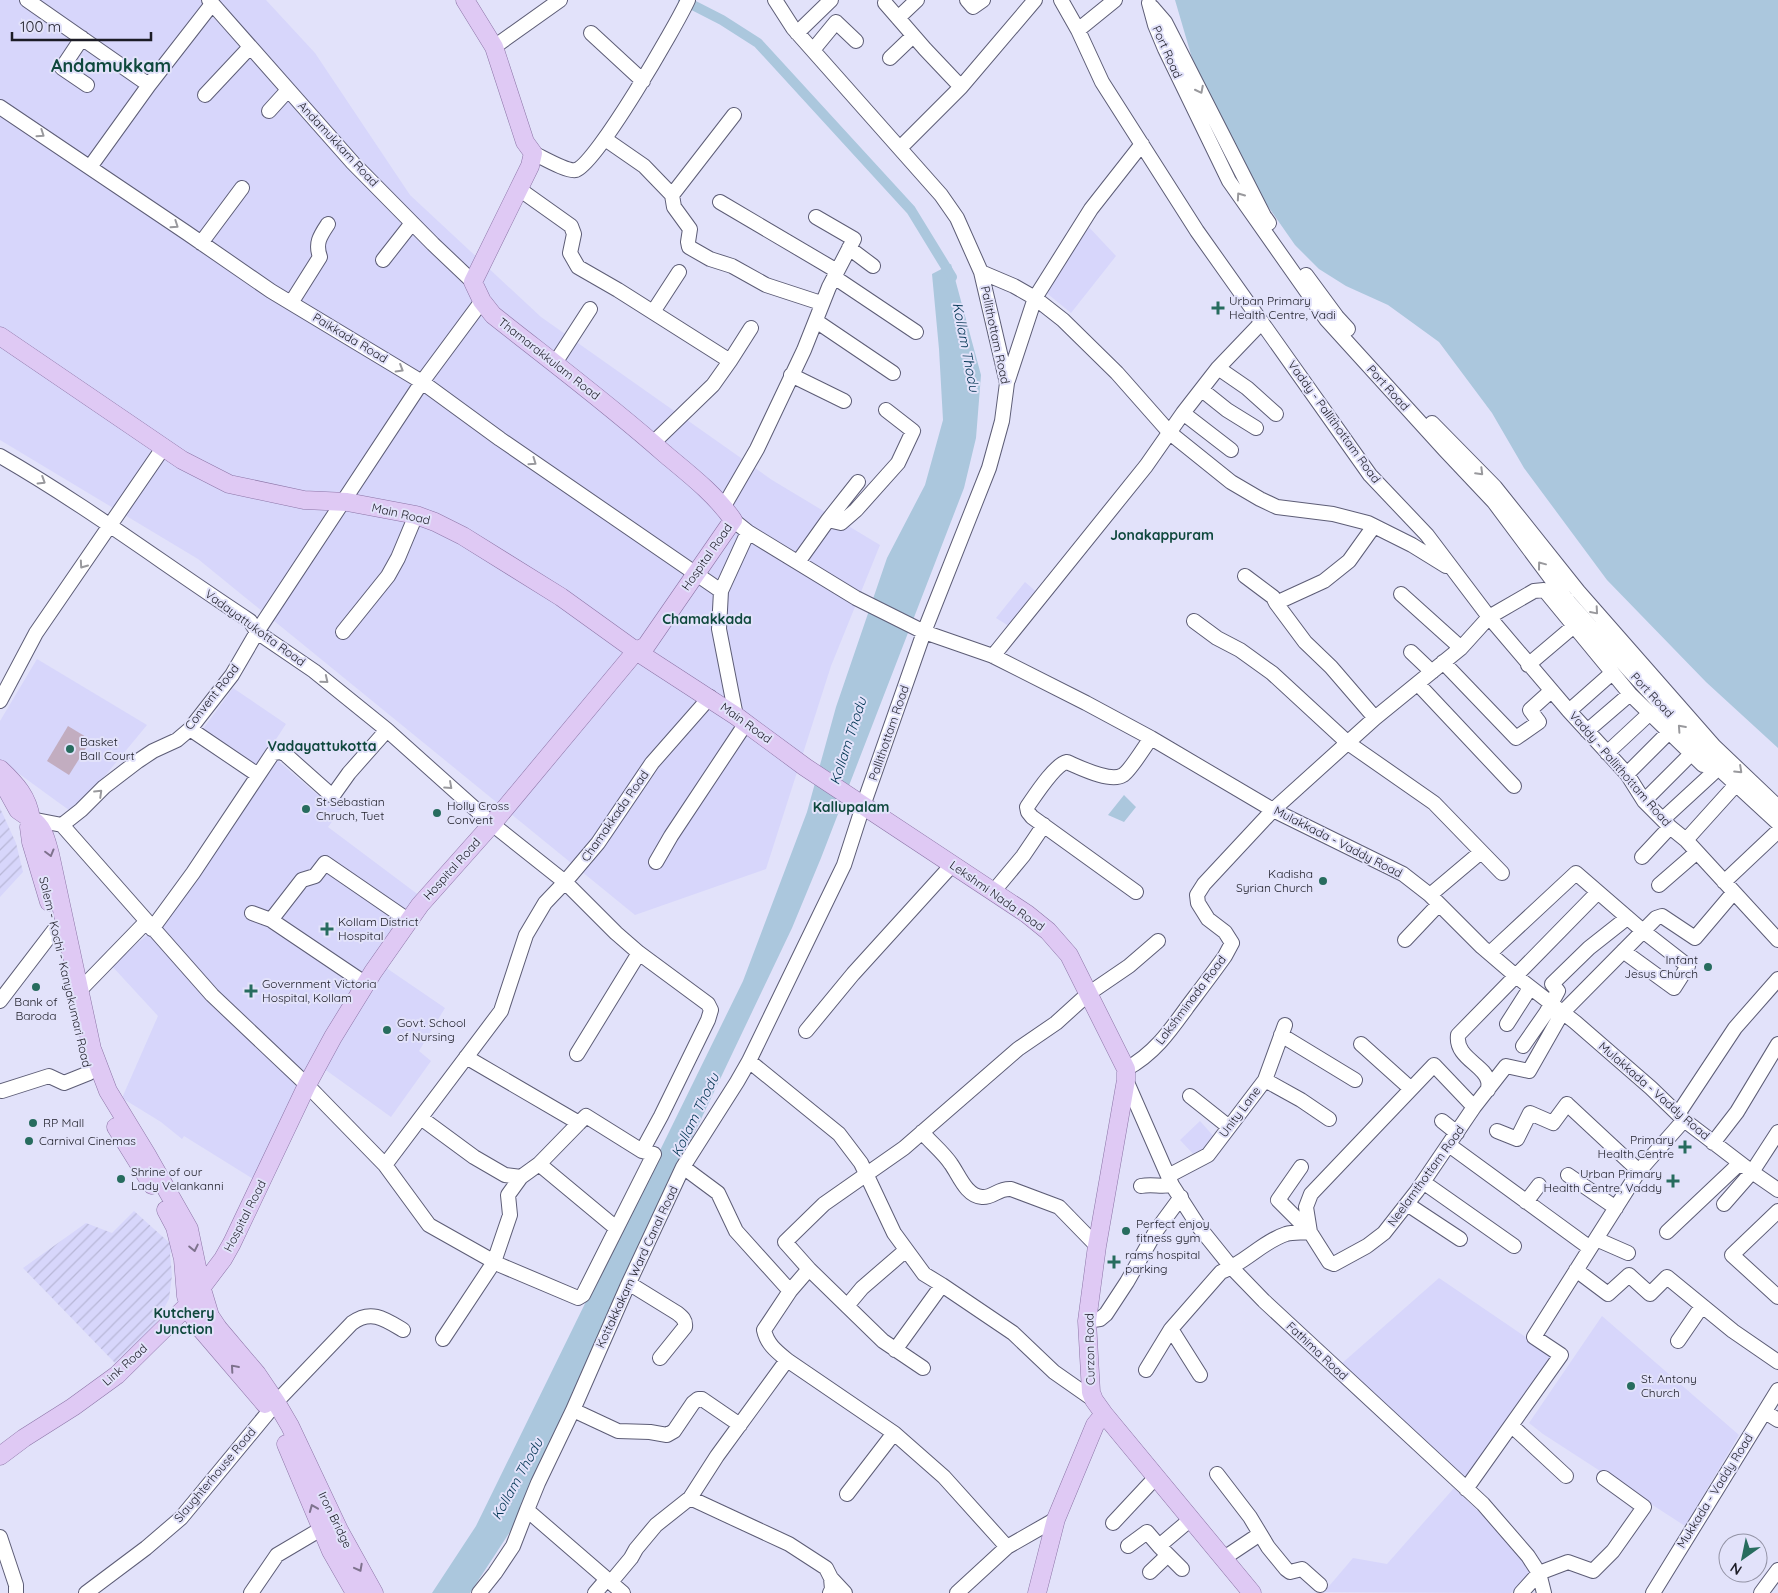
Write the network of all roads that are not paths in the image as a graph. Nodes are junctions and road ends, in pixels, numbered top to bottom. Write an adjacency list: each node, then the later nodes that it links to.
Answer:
1 (27, 0): 21 (street)
2 (465, 0): 24 (main road)
3 (560, 0): 24 (street)
4 (688, 0): 27 (street)
5 (775, 0): 19 (street, Pallithottam Road)
6 (831, 0): 19 (street)
7 (917, 0): 16 (street)
8 (967, 0): 9 (street)
9 (983, 0)
10 (1035, 0): 30 (street)
11 (1061, 0): 17 (street, Vaddy - Pallithottam Road)
12 (1115, 0): 17 (street)
13 (1148, 1): 100 (street, Port Road)
14 (210, 2): 23 (street, Andamukkam Road); 29 (street)
15 (885, 3): 16 (street)
16 (898, 18): 20 (street)
17 (1078, 30): 37 (street, Vaddy - Pallithottam Road)
18 (591, 33): 27 (street)
19 (797, 33): 25 (street, Pallithottam Road)
20 (913, 36): 26 (street); 30 (street)
21 (82, 38): 28 (street); 29 (street)
22 (856, 41): 25 (street)
23 (250, 47): 31 (street, Andamukkam Road); 32 (street)
24 (494, 47): 39 (main road)
25 (813, 50): 38 (street, Pallithottam Road)
26 (890, 58)
27 (643, 81): 36 (street)
28 (87, 85)
29 (148, 85): 40 (street)
30 (961, 87): 38 (street)
31 (288, 90): 34 (street); 46 (street, Andamukkam Road)
32 (205, 95)
33 (0, 107): 40 (street, Paikkada Road, one-way to 40)
34 (269, 111)
35 (734, 116): 43 (street)
36 (605, 139): 39 (street); 43 (street)
37 (1142, 144): 56 (street); 63 (street, Vaddy - Pallithottam Road)
38 (900, 148): 53 (street, Pallithottam Road)
39 (533, 153): 42 (main road)
40 (90, 167): 48 (street, Paikkada Road, one-way to 48)
41 (242, 188): 48 (street)
42 (519, 189): 55 (main road); 61 (street)
43 (672, 195): 59 (street)
44 (720, 202): 54 (street)
45 (816, 217): 49 (street)
46 (412, 223): 50 (street); 55 (street, Andamukkam Road)
47 (328, 224): 58 (street)
48 (201, 243): 58 (street, Paikkada Road)
49 (849, 248): 51 (street); 54 (street)
50 (383, 260)
51 (873, 266)
52 (679, 272): 61 (street)
53 (981, 272): 56 (street); 73 (street, Pallithottam Road)
54 (835, 274): 59 (street); 65 (street)
55 (474, 282): 57 (main road, Thamarakkulam Road)
56 (1035, 298): 73 (street); 80 (street)
57 (482, 300): 68 (main road, Thamarakkulam Road); 72 (street, Convent Road)
58 (292, 303): 72 (street, Paikkada Road, one-way to 72)
59 (821, 303): 62 (street)
60 (590, 309): 68 (street)
61 (653, 312): 67 (street)
62 (816, 321): 70 (street); 71 (street)
63 (1262, 322): 69 (street); 94 (street, Vaddy - Pallithottam Road)
64 (750, 328): 67 (street)
65 (916, 332)
66 (0, 336): 82 (main road, Main Road)
67 (730, 360): 81 (street)
68 (554, 363): 81 (main road, Thamarakkulam Road)
69 (1218, 368): 74 (street); 78 (street)
70 (893, 373)
71 (791, 375): 75 (street); 87 (street)
72 (422, 382): 86 (street, Convent Road); 95 (street, Paikkada Road, one-way to 95)
73 (1007, 383): 105 (street, Pallithottam Road)
74 (1202, 390): 77 (street); 79 (street)
75 (844, 402)
76 (886, 410): 89 (street)
77 (1183, 413): 80 (street); 83 (street)
78 (1276, 414)
79 (1256, 428)
80 (1170, 433): 91 (street); 111 (street)
81 (653, 443): 87 (main road, Thamarakkulam Road)
82 (164, 448): 86 (main road, Main Road); 90 (street)
83 (1231, 450)
84 (0, 456): 90 (street, Vadayattukotta Road, one-way to 90)
85 (858, 482): 89 (street)
86 (342, 502): 88 (main road, Main Road); 106 (street, Convent Road)
87 (728, 513): 92 (street, Thamarakkulam Road); 95 (main road, Hospital Road)
88 (416, 515): 107 (street); 109 (main road, Main Road)
89 (828, 520): 93 (street)
90 (111, 525): 106 (street, Vadayattukotta Road); 120 (street, one-way to 120)
91 (1374, 526): 94 (street); 101 (street)
92 (748, 532): 93 (street, Thamarakkulam Road); 98 (street)
93 (798, 562): 105 (street, Thamarakkulam Road)
94 (1453, 570): 102 (street, Vaddy - Pallithottam Road)
95 (696, 574): 98 (street, Paikkada Road); 109 (main road, Hospital Road)
96 (1245, 576): 101 (street)
97 (1544, 590): 100 (street); 102 (street); 104 (street)
98 (721, 592): 124 (street)
99 (1401, 594): 108 (street)
100 (1573, 596): 143 (street, Port Road)
101 (1276, 603): 123 (street)
102 (1489, 617): 108 (street); 113 (street, Vaddy - Pallithottam Road)
103 (1194, 621): 130 (street)
104 (1574, 626): 113 (street); 115 (street)
105 (920, 630): 111 (street, Mulakkada - Vaddy Road); 141 (street, Pallithottam Road)
106 (257, 632): 125 (street, Convent Road); 126 (street, Vadayattukotta Road, one-way to 126)
107 (343, 632)
108 (1460, 648): 112 (street)
109 (636, 651): 119 (main road, Main Road); 147 (main road, Hospital Road)
110 (1411, 652): 114 (street)
111 (993, 656): 129 (street, Mulakkada - Vaddy Road)
112 (1442, 662): 114 (street); 117 (street)
113 (1528, 665): 117 (street, Vaddy - Pallithottam Road)
114 (1432, 672): 116 (street)
115 (1612, 673): 118 (street); 121 (street)
116 (1418, 684): 123 (street); 138 (street)
117 (1552, 691): 121 (street, Vaddy - Pallithottam Road)
118 (1630, 694): 122 (street); 127 (street)
119 (710, 697): 124 (main road, Main Road); 158 (street, Chamakkada Road)
120 (0, 701)
121 (1569, 711): 127 (street, Vaddy - Pallithottam Road)
122 (1650, 713): 128 (street); 131 (street)
123 (1375, 718): 130 (street)
124 (741, 719): 141 (main road, Main Road); 155 (street)
125 (190, 729): 136 (street); 148 (street, Convent Road, one-way to 125)
126 (387, 730): 136 (street); 147 (street, Vadayattukotta Road, one-way to 147)
127 (1586, 731): 131 (street, Vaddy - Pallithottam Road)
128 (1669, 732): 132 (street); 135 (street)
129 (1151, 738): 142 (street, Mulakkada - Vaddy Road); 149 (street)
130 (1348, 743): 142 (street); 152 (street)
131 (1607, 753): 135 (street, Vaddy - Pallithottam Road)
132 (1691, 754): 134 (street); 140 (street)
133 (0, 769): 144 (main road, Salem - Kochi - Kanyakumari Road)
134 (1712, 772): 139 (street); 145 (street)
135 (1627, 774): 140 (street, Vaddy - Pallithottam Road)
136 (258, 775): 169 (street)
137 (0, 783): 144 (main road, Salem - Kochi - Kanyakumari Road)
138 (1514, 786)
139 (1732, 789): 143 (street); 151 (street)
140 (1644, 800): 145 (street, Vaddy - Pallithottam Road)
141 (858, 802): 156 (main road, Lekshmi Nada Road); 194 (street, Kottakkakam Ward Canal Road)
142 (1272, 810): 164 (street, Mulakkada - Vaddy Road); 196 (street, Lakshminada Road)
143 (1773, 810): 146 (street, Port Road)
144 (31, 819): 148 (street); 170 (main road, Salem - Kochi - Kanyakumari Road); 182 (main road, Salem - Kochi - Kanyakumari Road, one-way to 182)
145 (1667, 823): 151 (street, Vaddy - Pallithottam Road); 154 (street)
146 (1778, 823)
147 (492, 824): 158 (street, Vadayattukotta Road); 168 (main road, Hospital Road)
148 (62, 825): 169 (street)
149 (1044, 825): 161 (street); 162 (street)
150 (1778, 831): 160 (street)
151 (1686, 840): 153 (street, Vaddy - Pallithottam Road)
152 (1481, 852): 157 (street); 164 (street)
153 (1697, 852): 159 (street); 160 (street, Vaddy - Pallithottam Road)
154 (1642, 857)
155 (656, 862)
156 (952, 865): 161 (main road, Lekshmi Nada Road); 188 (street)
157 (1502, 873)
158 (565, 882): 177 (street, Vadayattukotta Road); 193 (street, Chamakkada Road)
159 (1659, 885)
160 (1729, 887): 171 (street); 173 (street, Vaddy - Pallithottam Road)
161 (993, 892): 183 (main road, Lekshmi Nada Road)
162 (1136, 892)
163 (1598, 892): 166 (street); 176 (street); 178 (street)
164 (1434, 900): 172 (street); 176 (street, Mulakkada - Vaddy Road)
165 (252, 913): 167 (street)
166 (1628, 918): 171 (street); 185 (street)
167 (271, 920): 168 (street); 180 (street)
168 (408, 920): 180 (main road, Hospital Road)
169 (149, 925): 182 (street); 199 (street)
170 (55, 928): 184 (street); 195 (main road, Salem - Kochi - Kanyakumari Road)
171 (1643, 931): 175 (street); 175 (street)
172 (1405, 940)
173 (1778, 940)
174 (1158, 941): 183 (street)
175 (1623, 951): 186 (street)
176 (1490, 953): 178 (street, Mulakkada - Vaddy Road)
177 (639, 954): 192 (street); 217 (street, Vadayattukotta Road)
178 (1517, 977): 181 (street, Mulakkada - Vaddy Road); 201 (street)
179 (1778, 979): 205 (street)
180 (366, 984): 199 (main road, Hospital Road)
181 (1530, 988): 185 (street, Mulakkada - Vaddy Road); 187 (street)
182 (79, 990): 255 (main road, Salem - Kochi - Kanyakumari Road, one-way to 255)
183 (1088, 994): 196 (main road, Lekshmi Nada Road); 212 (street)
184 (0, 1001)
185 (1551, 1004): 186 (street, Mulakkada - Vaddy Road); 191 (street)
186 (1562, 1013): 201 (street, Neelamthottam Road); 205 (street, Mulakkada - Vaddy Road)
187 (1507, 1024)
188 (806, 1031)
189 (1361, 1044): 200 (street)
190 (1778, 1044): 215 (street)
191 (1522, 1046)
192 (577, 1054)
193 (466, 1056): 206 (street, Chamakkada Road); 209 (street)
194 (749, 1061): 221 (street, Kottakkakam Ward Canal Road); 225 (street)
195 (89, 1073): 202 (street); 248 (main road, Salem - Kochi - Kanyakumari Road)
196 (1126, 1074): 228 (street, Fathima Road); 244 (main road, Curzon Road)
197 (1265, 1080): 198 (street, Unity Lane); 207 (street); 210 (street, Unity Lane)
198 (1355, 1080)
199 (307, 1084): 219 (street); 255 (main road, Hospital Road)
200 (1410, 1088): 204 (street); 240 (street)
201 (1488, 1090): 204 (street, Neelamthottam Road)
202 (2, 1091)
203 (1190, 1096): 210 (street)
204 (1474, 1107): 214 (street, Neelamthottam Road)
205 (1681, 1117): 215 (street, Mulakkada - Vaddy Road); 223 (street)
206 (421, 1118): 219 (street, Chamakkada Road); 227 (street)
207 (1329, 1118)
208 (1442, 1120): 214 (street)
209 (579, 1123): 217 (street); 220 (street)
210 (1229, 1127): 228 (street, Unity Lane)
211 (1497, 1130): 223 (street)
212 (922, 1132): 225 (street); 244 (street)
213 (1778, 1132): 224 (street)
214 (1457, 1133): 216 (street, Neelamthottam Road)
215 (1713, 1143): 218 (street, Mulakkada - Vaddy Road)
216 (1448, 1145): 229 (street, Neelamthottam Road); 234 (street)
217 (642, 1150): 239 (street)
218 (1740, 1163): 224 (street, Mulakkada - Vaddy Road); 241 (street)
219 (385, 1164): 249 (street)
220 (538, 1164): 227 (street); 239 (street)
221 (683, 1167): 253 (street, Kottakkakam Ward Canal Road); 256 (street)
222 (1301, 1167): 240 (street)
223 (1639, 1171): 237 (street)
224 (1752, 1172): 232 (street, Mulakkada - Vaddy Road); 236 (street)
225 (866, 1175): 246 (street); 250 (street)
226 (1568, 1175): 237 (street)
227 (521, 1177): 249 (street)
228 (1170, 1180): 231 (street); 233 (street, Fathima Road)
229 (1423, 1182): 235 (street, Neelamthottam Road); 245 (street)
230 (1539, 1185): 234 (street)
231 (1141, 1186)
232 (1778, 1190)
233 (1181, 1198): 251 (street, Fathima Road); 261 (street)
234 (1526, 1202): 243 (street)
235 (1407, 1204): 240 (street, Neelamthottam Road); 242 (street)
236 (1724, 1204)
237 (1616, 1208): 243 (street)
238 (1778, 1211): 257 (street)
239 (616, 1228): 249 (street)
240 (1310, 1232): 251 (street)
241 (1667, 1232)
242 (1460, 1239)
243 (1593, 1243): 247 (street); 252 (street)
244 (1097, 1246): 261 (main road, Curzon Road)
245 (1514, 1246)
246 (906, 1250): 254 (street); 259 (street)
247 (1628, 1253)
248 (183, 1259): 258 (main road, Salem - Kochi - Kanyakumari Road); 262 (main road)
249 (494, 1262): 265 (street)
250 (809, 1268): 256 (street); 259 (street)
251 (1232, 1268): 263 (street); 290 (street, Fathima Road)
252 (1576, 1270): 260 (street); 282 (street)
253 (627, 1286): 269 (street); 278 (street, Kottakkakam Ward Canal Road)
254 (942, 1286): 268 (street); 277 (street)
255 (202, 1288): 258 (main road, Hospital Road); 276 (main road, Salem - Kochi - Kanyakumari Road)
256 (790, 1290): 270 (street)
257 (1778, 1297)
258 (189, 1304): 262 (main road, Link Road); 267 (main road, Salem - Kochi - Kanyakumari Road)
259 (847, 1306): 268 (street)
260 (1702, 1306): 266 (street); 271 (street)
261 (1087, 1321): 277 (main road, Curzon Road)
262 (164, 1327): 267 (main road); 285 (main road, Link Road)
263 (1171, 1329): 273 (street); 274 (street)
264 (403, 1330): 276 (street, Slaughterhouse Road)
265 (443, 1339)
266 (1678, 1341)
267 (212, 1342): 276 (main road, Salem - Kochi - Kanyakumari Road, one-way to 267)
268 (895, 1350): 272 (street)
269 (660, 1358)
270 (787, 1360): 281 (street); 283 (street)
271 (1778, 1362)
272 (923, 1368)
273 (1146, 1370)
274 (1200, 1375)
275 (1778, 1390): 279 (street, Mukkada - Vaddy Road)
276 (273, 1406): 284 (main road, Salem - Kochi - Kanyakumari Road); 297 (main road, Salem - Kochi - Kanyakumari Road, one-way to 276); 315 (street, Slaughterhouse Road)
277 (1099, 1407): 287 (main road); 294 (main road)
278 (573, 1410): 281 (street); 293 (street, Kottakkakam Ward Canal Road)
279 (1766, 1412): 280 (street); 327 (street, Mukkada - Vaddy Road)
280 (1778, 1420)
281 (740, 1425): 292 (street)
282 (1512, 1426): 288 (street); 290 (street)
283 (894, 1433): 291 (street); 301 (street)
284 (299, 1446): 318 (main road, Iron Bridge, one-way to 318)
285 (0, 1456)
286 (1217, 1474): 298 (street)
287 (1156, 1476): 295 (main road); 296 (street)
288 (1566, 1476)
289 (1604, 1478): 308 (street)
290 (1466, 1489): 308 (street, Fathima Road)
291 (847, 1494)
292 (690, 1498): 309 (street); 310 (street)
293 (527, 1510): 310 (street); 319 (street, Kottakkakam Ward Canal Road)
294 (1056, 1519): 301 (street); 312 (main road)
295 (1191, 1519): 302 (street); 303 (main road)
296 (1113, 1523)
297 (321, 1529): 304 (main road, Salem - Kochi - Kanyakumari Road); 316 (street)
298 (1260, 1534): 303 (street); 311 (street)
299 (0, 1537): 314 (street)
300 (1128, 1546): 302 (street)
301 (1008, 1547): 324 (street)
302 (1164, 1550): 305 (street); 307 (street)
303 (1224, 1558): 313 (main road)
304 (340, 1568): 317 (main road, Iron Bridge)
305 (1182, 1569)
306 (1778, 1570): 328 (street)
307 (1150, 1572)
308 (1540, 1573): 325 (street); 326 (street, Fathima Road)
309 (831, 1578): 322 (street); 323 (street)
310 (609, 1581): 320 (street); 321 (street)
311 (1320, 1585)
312 (1040, 1592)
313 (1249, 1592)
314 (16, 1593)
315 (86, 1593)
316 (251, 1593)
317 (355, 1593)
318 (374, 1593)
319 (478, 1593)
320 (595, 1593)
321 (623, 1593)
322 (830, 1593)
323 (845, 1593)
324 (958, 1593)
325 (1521, 1593)
326 (1544, 1593)
327 (1653, 1593)
328 (1761, 1593)

